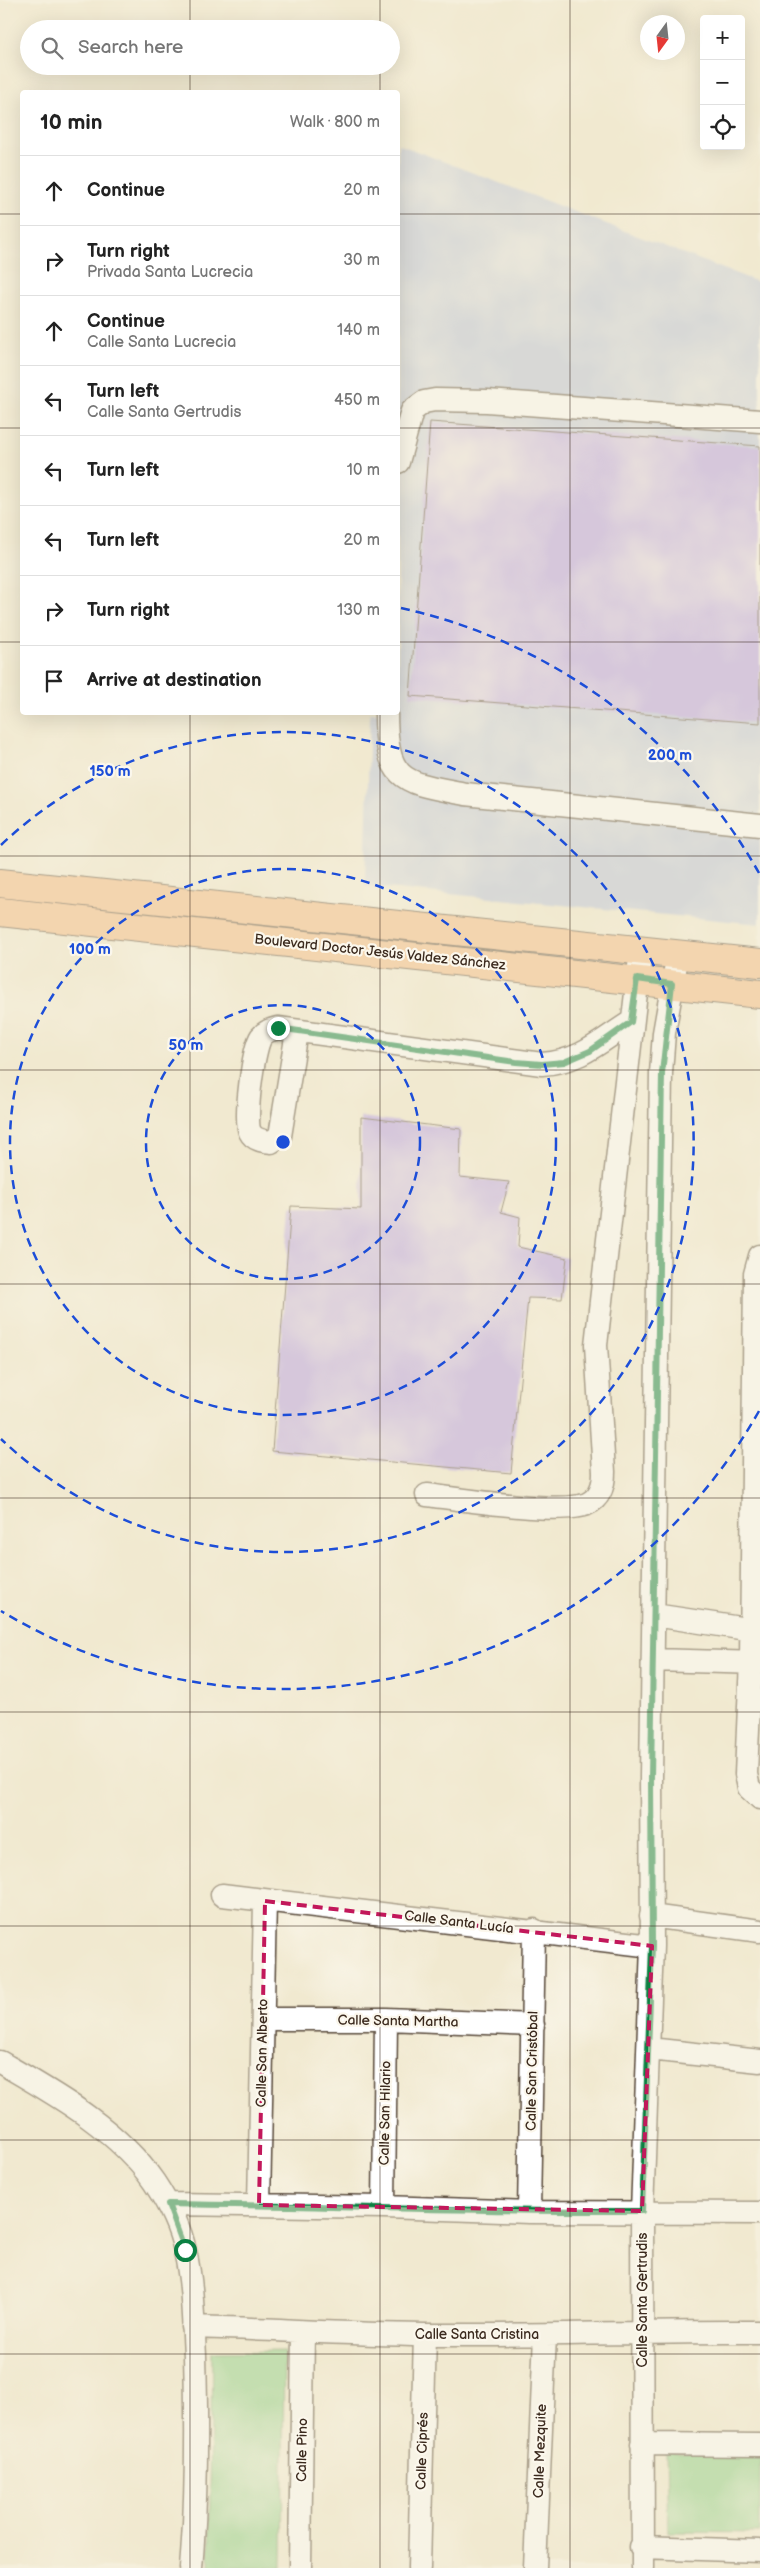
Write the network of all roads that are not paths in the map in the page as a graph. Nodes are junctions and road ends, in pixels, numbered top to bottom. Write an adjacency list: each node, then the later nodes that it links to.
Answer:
1 (760, 421): 2 (street)
2 (400, 455)
3 (386, 715): 4 (street)
4 (760, 825)
5 (0, 883): 7 (main road)
6 (0, 912): 10 (main road, Boulevard Doctor Jesús Valdez Sánchez)
7 (641, 949): 8 (main road); 10 (street)
8 (678, 953): 9 (main road); 11 (street, Calle Santa Gertrudis)
9 (760, 962)
10 (637, 979): 11 (main road, Boulevard Doctor Jesús Valdez Sánchez); 13 (street)
11 (672, 984): 12 (main road, Boulevard Doctor Jesús Valdez Sánchez); 19 (street, Calle Santa Gertrudis)
12 (760, 994)
13 (631, 1022): 14 (street); 17 (street)
14 (297, 1032)
15 (757, 1265): 16 (street)
16 (756, 1384): 18 (street)
17 (427, 1495)
18 (756, 1506): 20 (street)
19 (654, 1615): 20 (street); 21 (street, Calle Santa Gertrudis)
20 (756, 1630): 22 (street)
21 (653, 1660): 22 (street); 26 (street, Calle Santa Gertrudis)
22 (756, 1662): 23 (street)
23 (760, 1798)
24 (222, 1895): 25 (street, Calle Santa Lucía)
25 (265, 1901): 27 (street, Calle Santa Lucía); 30 (street, Calle San Alberto)
26 (651, 1916): 28 (street); 29 (street, Calle Santa Gertrudis)
27 (534, 1930): 29 (street, Calle Santa Lucía); 32 (street, Calle San Cristóbal)
28 (760, 1931)
29 (652, 1946): 33 (street, Calle Santa Gertrudis)
30 (263, 2019): 31 (street, Calle Santa Martha); 37 (street, Calle San Alberto)
31 (386, 2019): 32 (street, Calle Santa Martha); 38 (street, Calle San Hilario)
32 (533, 2025): 40 (street, Calle San Cristóbal)
33 (649, 2049): 34 (street); 39 (street, Calle Santa Gertrudis)
34 (760, 2060)
35 (0, 2062): 36 (street)
36 (168, 2204): 37 (street); 42 (street)
37 (259, 2205): 38 (street)
38 (384, 2207): 40 (street)
39 (642, 2211): 40 (street); 41 (street); 43 (street, Calle Santa Gertrudis)
40 (528, 2212)
41 (760, 2213)
42 (194, 2327): 44 (street, Calle Santa Cristina); 52 (street)
43 (642, 2331): 45 (street, Calle Santa Cristina); 46 (street, Calle Santa Cristina); 48 (street, Calle Santa Gertrudis)
44 (303, 2332): 47 (street, Calle Santa Cristina); 53 (street, Calle Pino)
45 (760, 2332)
46 (545, 2334): 47 (street, Calle Santa Cristina); 55 (street, Calle Mezquite)
47 (425, 2335): 54 (street, Calle Ciprés)
48 (642, 2444): 49 (street); 51 (street, Calle Santa Gertrudis)
49 (760, 2445)
50 (760, 2551): 51 (street)
51 (642, 2557)
52 (191, 2568)
53 (300, 2568)
54 (419, 2568)
55 (535, 2568)

